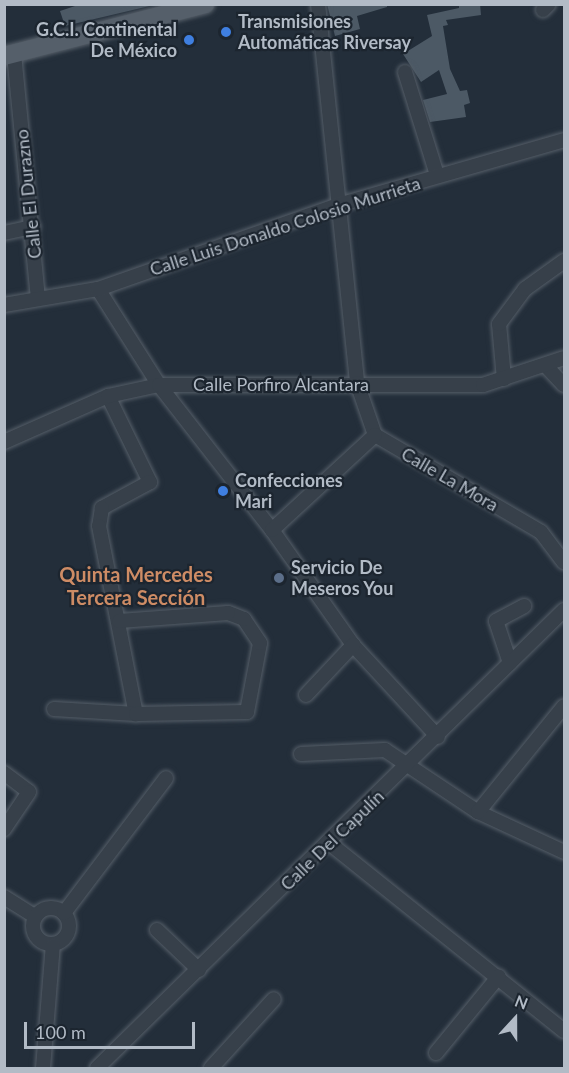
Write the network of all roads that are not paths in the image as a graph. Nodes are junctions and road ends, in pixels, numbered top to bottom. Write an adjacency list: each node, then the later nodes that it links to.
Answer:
1 (205, 4): 3 (main road)
2 (318, 4): 7 (street)
3 (9, 55): 8 (street, Calle El Durazno)
4 (405, 72): 6 (street)
5 (563, 142): 6 (street, Calle Luis Donaldo Colosio Murrieta)
6 (437, 175): 7 (street, Calle Luis Donaldo Colosio Murrieta)
7 (338, 205): 11 (street, Calle Luis Donaldo Colosio Murrieta); 17 (street)
8 (33, 227): 9 (street); 12 (street, Calle El Durazno)
9 (4, 233)
10 (564, 261): 16 (street)
11 (98, 289): 12 (street, Calle Luis Donaldo Colosio Murrieta); 18 (street)
12 (38, 298): 13 (street, Calle Luis Donaldo Colosio Murrieta)
13 (4, 305)
14 (564, 358): 15 (street, Calle Porfiro Alcantara)
15 (546, 366): 16 (street, Calle Porfiro Alcantara); 19 (street)
16 (504, 379): 17 (street, Calle Porfiro Alcantara)
17 (357, 383): 18 (street, Calle Porfiro Alcantara); 21 (street)
18 (159, 385): 20 (street, Calle Porfiro Alcantara); 23 (street)
19 (564, 385)
20 (108, 396): 22 (street, Calle Porfiro Alcantara); 27 (street)
21 (375, 435): 23 (street); 24 (street, Calle La Mora)
22 (4, 442)
23 (272, 530): 28 (street)
24 (564, 562)
25 (524, 606): 29 (street)
26 (564, 610): 29 (street, Calle Del Capulín)
27 (119, 621): 33 (street); 33 (street)
28 (353, 645): 30 (street); 34 (street)
29 (510, 663): 34 (street, Calle Del Capulín)
30 (306, 695)
31 (564, 706): 39 (street)
32 (54, 709): 33 (street)
33 (136, 714)
34 (438, 737): 36 (street, Calle Del Capulín)
35 (301, 754): 36 (street)
36 (407, 766): 39 (street); 41 (street, Calle Del Capulín)
37 (4, 773): 40 (street)
38 (166, 778): 44 (street)
39 (478, 812): 42 (street)
40 (4, 829)
41 (328, 842): 48 (street, Calle Del Capulín); 49 (street)
42 (564, 852)
43 (4, 897): 45 (street)
44 (63, 913): 45 (street); 47 (street)
45 (35, 916): 47 (street)
46 (157, 930): 48 (street)
47 (53, 945): 53 (street)
48 (199, 970): 54 (street, Calle Del Capulín)
49 (500, 976): 51 (street); 52 (street)
50 (274, 999): 55 (street)
51 (564, 1031)
52 (436, 1053)
53 (43, 1068)
54 (98, 1068)
55 (211, 1068)

